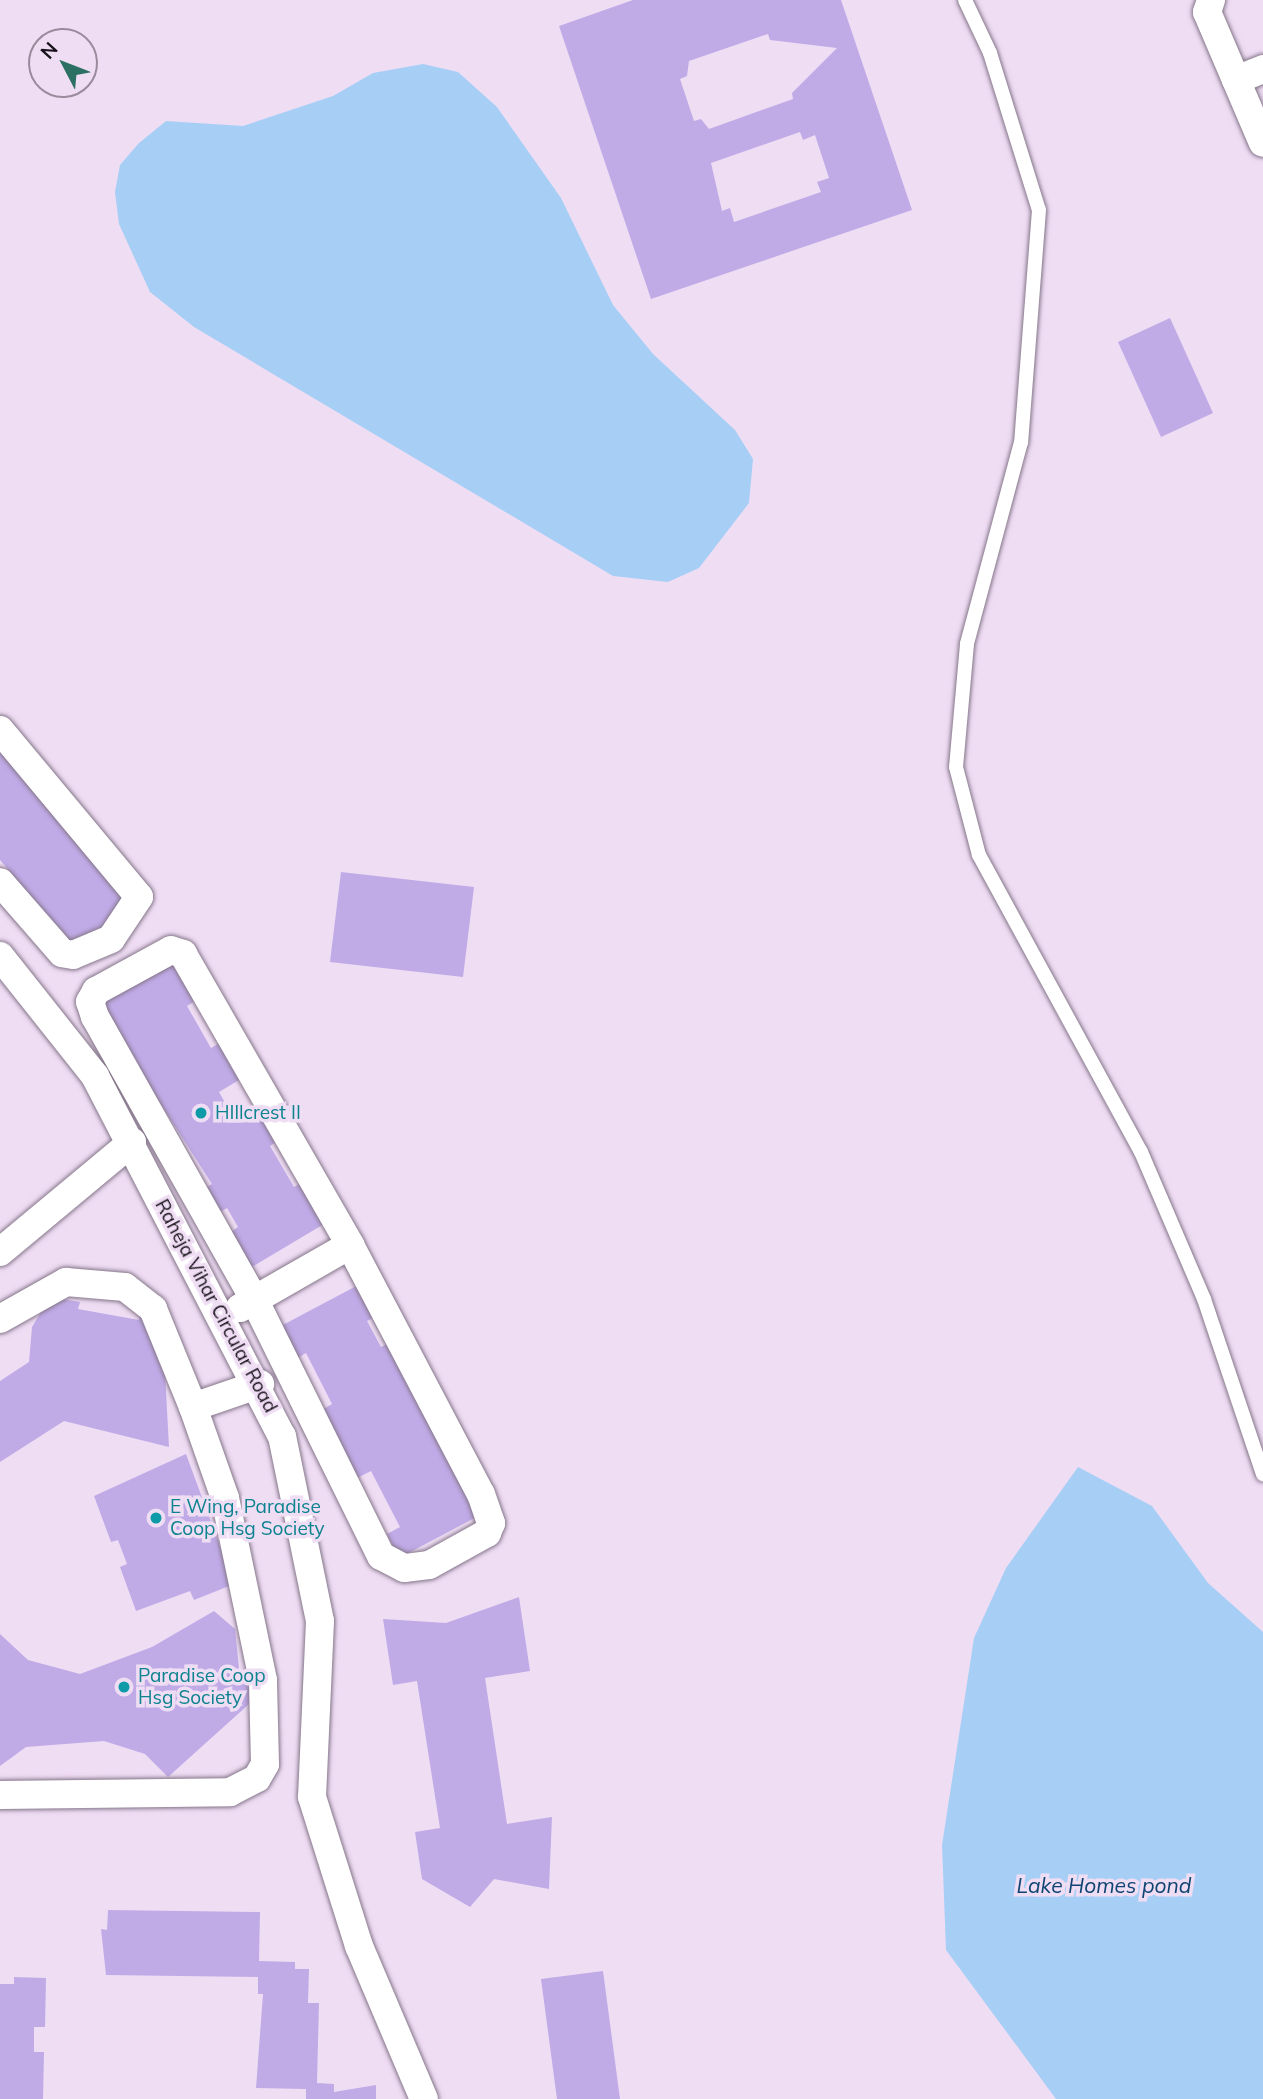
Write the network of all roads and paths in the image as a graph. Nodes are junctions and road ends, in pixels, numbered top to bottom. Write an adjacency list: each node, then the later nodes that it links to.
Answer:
1 (965, 0): 17 (lane)
2 (1211, 0): 4 (street)
3 (1263, 68): 4 (street)
4 (1236, 80): 5 (street)
5 (1263, 143)
6 (0, 730): 7 (street)
7 (0, 882)
8 (0, 956): 9 (street, Raheja Vihar Circular Road)
9 (132, 1142): 11 (street); 13 (street, Raheja Vihar Circular Road)
10 (350, 1245): 12 (street); 12 (street); 12 (street)
11 (0, 1252)
12 (254, 1299): 13 (street)
13 (222, 1317): 15 (street, Raheja Vihar Circular Road)
14 (0, 1319): 16 (street)
15 (260, 1384): 16 (street); 19 (street, Raheja Vihar Circular Road)
16 (193, 1407): 18 (street)
17 (1263, 1474)
18 (0, 1795)
19 (424, 2099)

